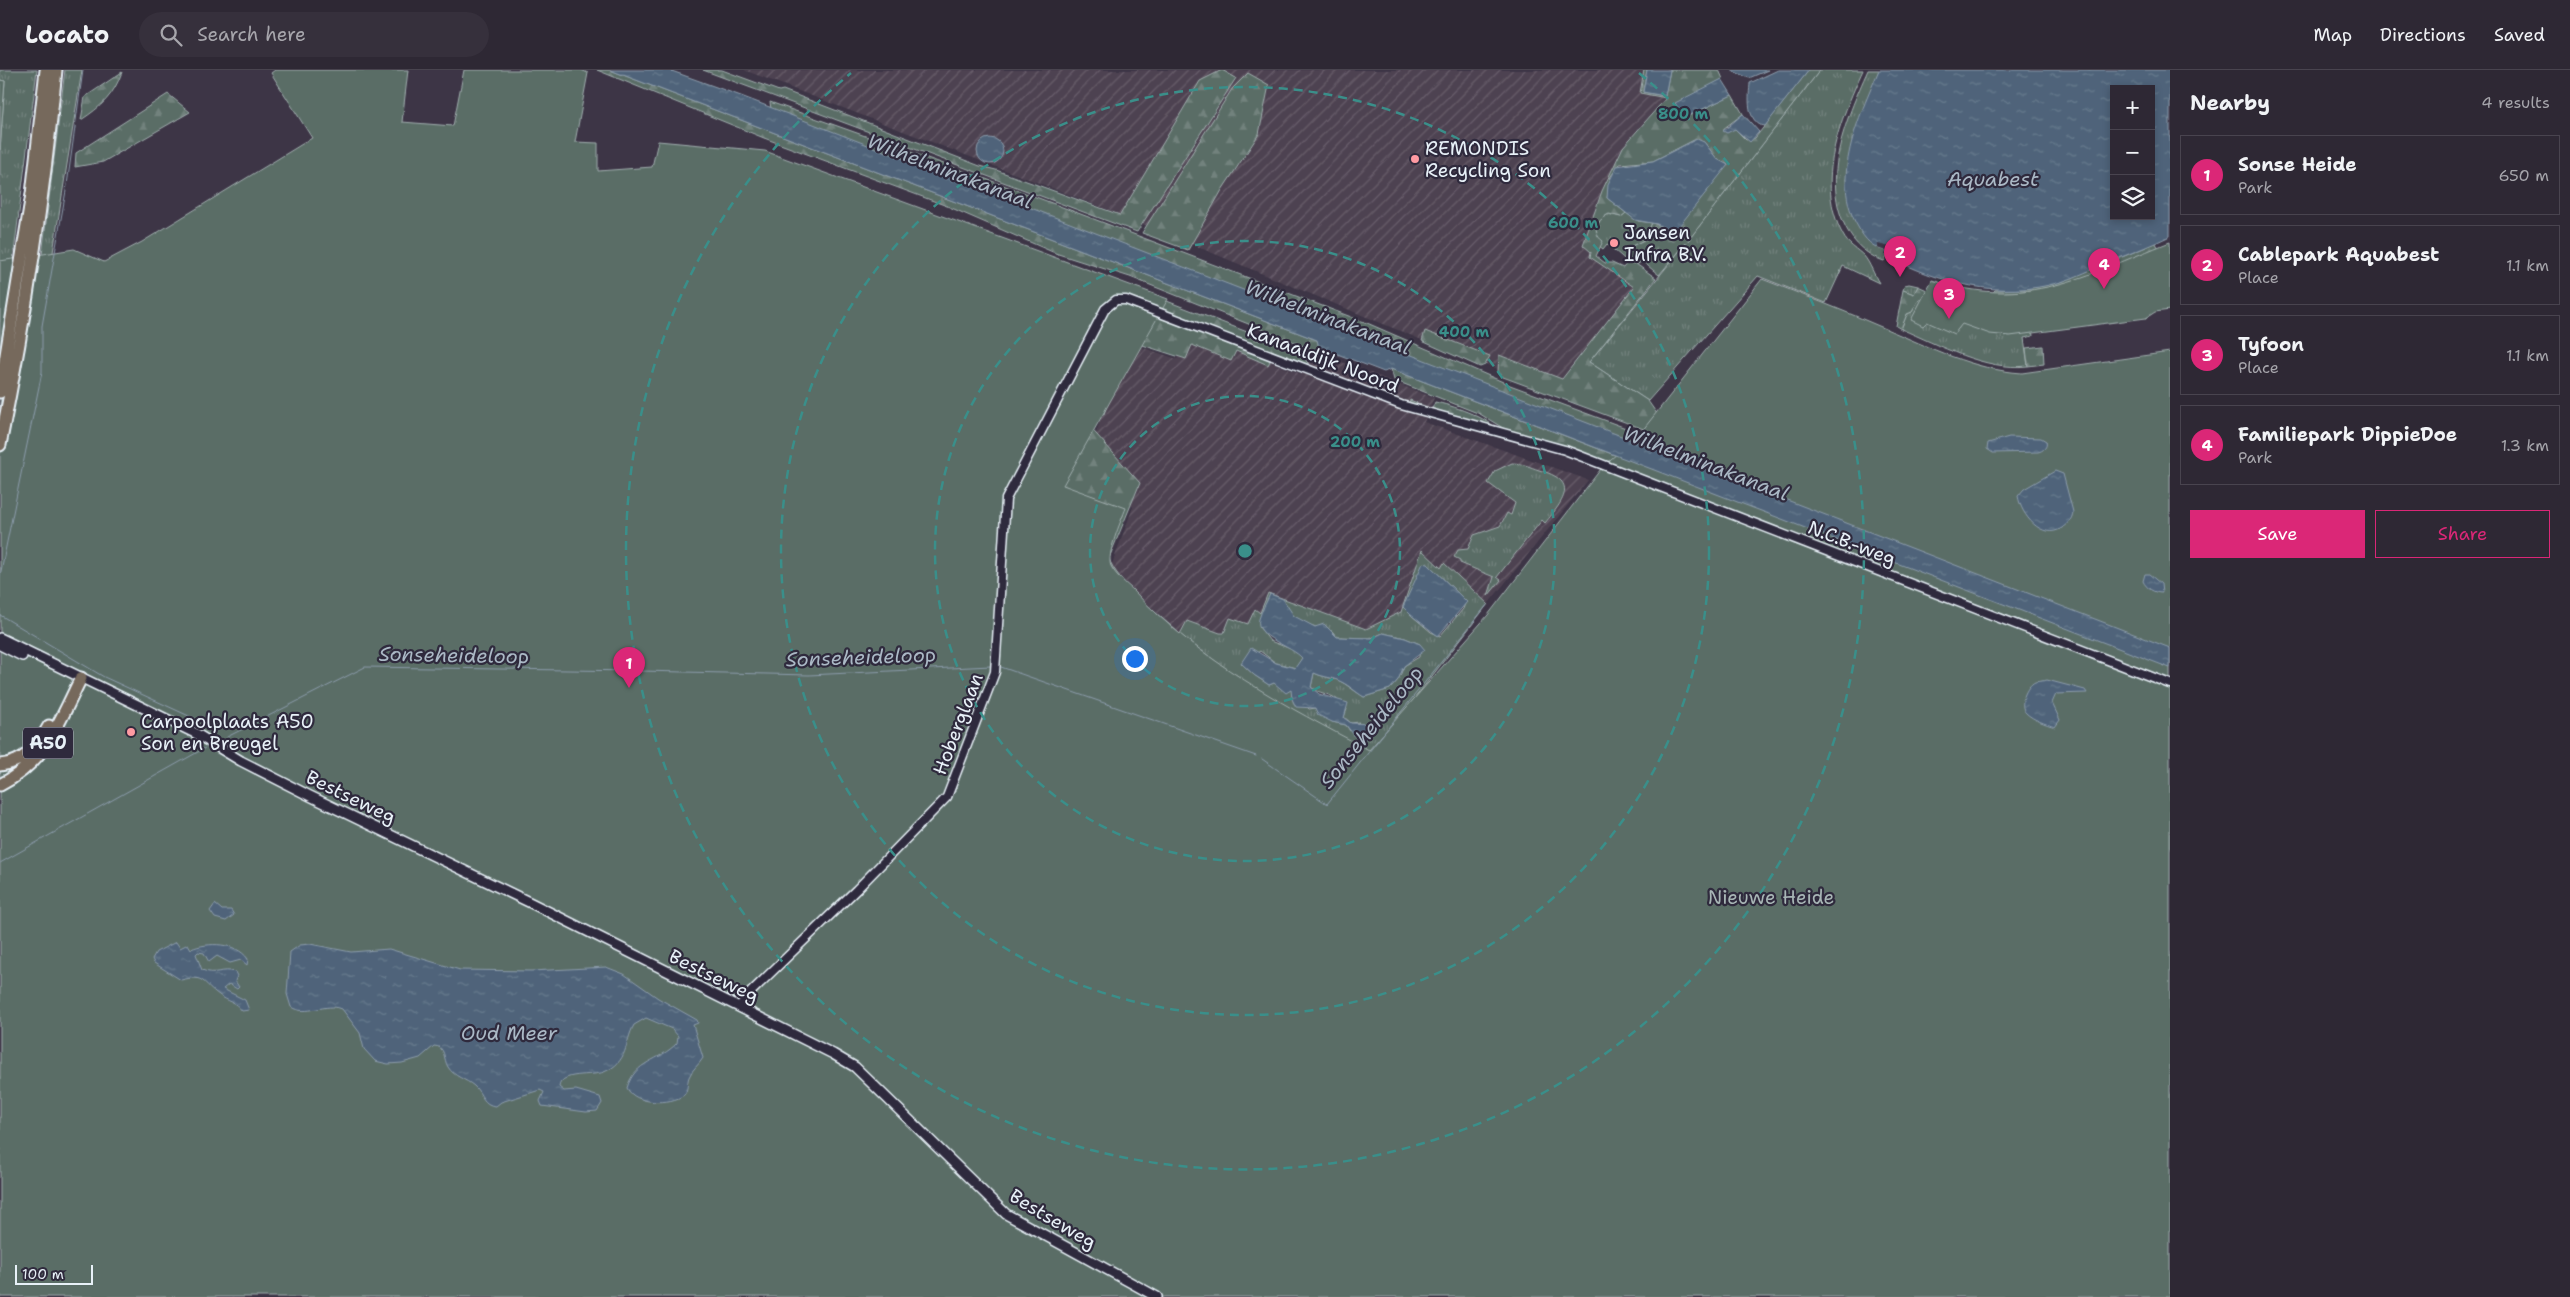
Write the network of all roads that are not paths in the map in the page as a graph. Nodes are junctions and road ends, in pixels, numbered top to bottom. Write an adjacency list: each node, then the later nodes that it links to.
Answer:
1 (46, 70): 3 (highway)
2 (56, 70): 8 (highway)
3 (19, 284): 5 (highway); 6 (highway)
4 (1116, 300): 7 (street, Kanaaldijk Noord); 16 (street, Hoberglaan)
5 (0, 342)
6 (0, 392)
7 (1521, 438): 12 (street, N.C.B.-weg)
8 (0, 445)
9 (0, 638): 11 (main road, Bestseweg)
10 (0, 646): 11 (main road, Bestseweg)
11 (76, 679): 13 (main road, Bestseweg); 13 (main road, Bestseweg); 14 (highway, A50); 15 (highway, A50)
12 (2170, 684)
13 (241, 761): 16 (main road, Bestseweg)
14 (0, 765)
15 (0, 785)
16 (739, 1007): 17 (main road, Bestseweg)
17 (1157, 1297)

